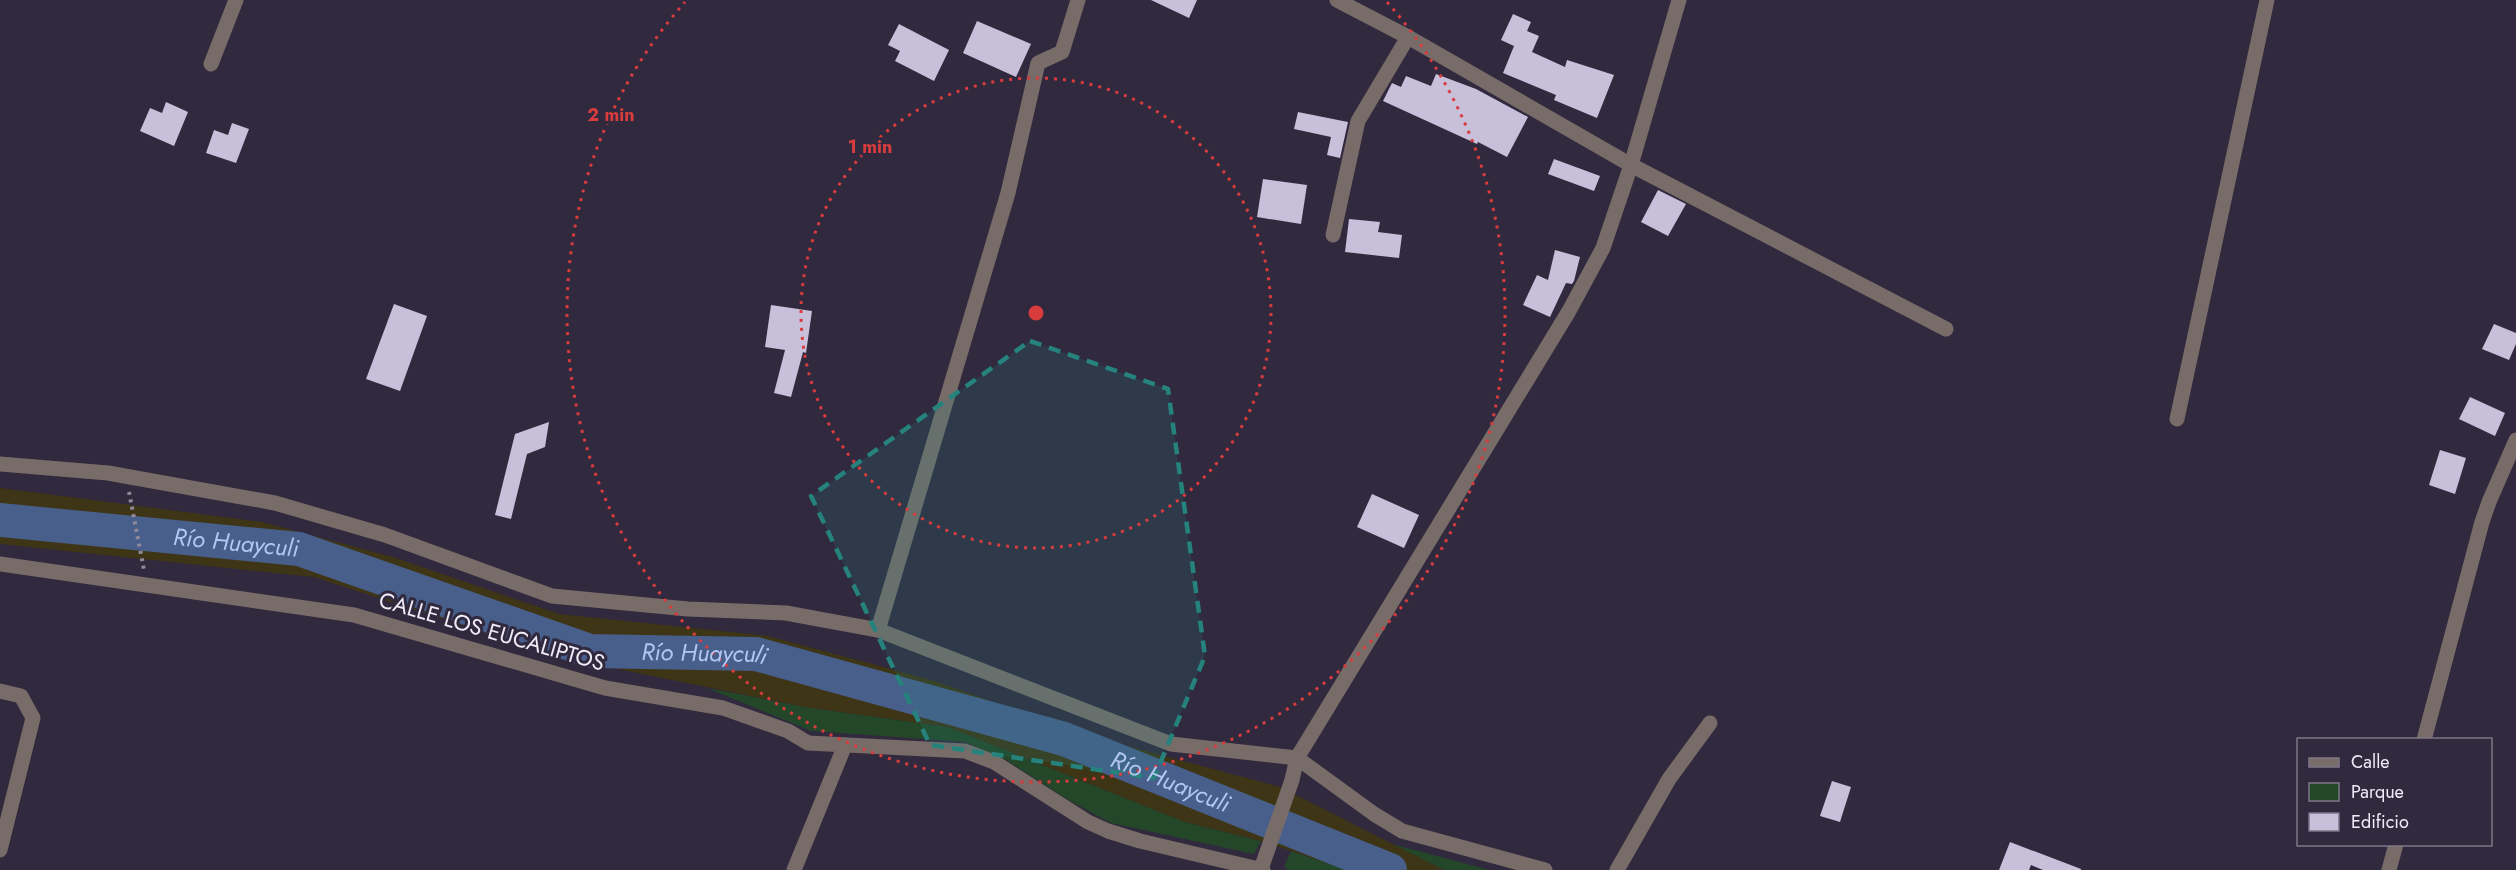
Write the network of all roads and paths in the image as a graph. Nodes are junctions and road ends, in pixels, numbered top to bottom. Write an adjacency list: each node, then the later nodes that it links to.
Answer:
1 (236, 0): 7 (street)
2 (1078, 0): 17 (street)
3 (1337, 0): 6 (street)
4 (1679, 0): 8 (street)
5 (2267, 0): 11 (street)
6 (1408, 38): 8 (street); 9 (street)
7 (211, 64)
8 (1631, 165): 10 (street); 22 (street)
9 (1334, 235)
10 (1946, 329)
11 (2177, 419)
12 (2516, 440): 20 (street)
13 (0, 464): 17 (street)
14 (132, 504): 15 (path)
15 (142, 561)
16 (0, 564): 21 (street, CALLE LOS EUCALIPTOS)
17 (878, 630): 22 (street)
18 (0, 691): 24 (street)
19 (1710, 723): 28 (street)
20 (2425, 738)
21 (845, 744): 25 (street); 26 (street, CALLE LOS EUCALIPTOS)
22 (1296, 758): 26 (street); 27 (street)
23 (2395, 846): 29 (street)
24 (0, 850)
25 (794, 870)
26 (1262, 870)
27 (1545, 870)
28 (1617, 870)
29 (2389, 870)

